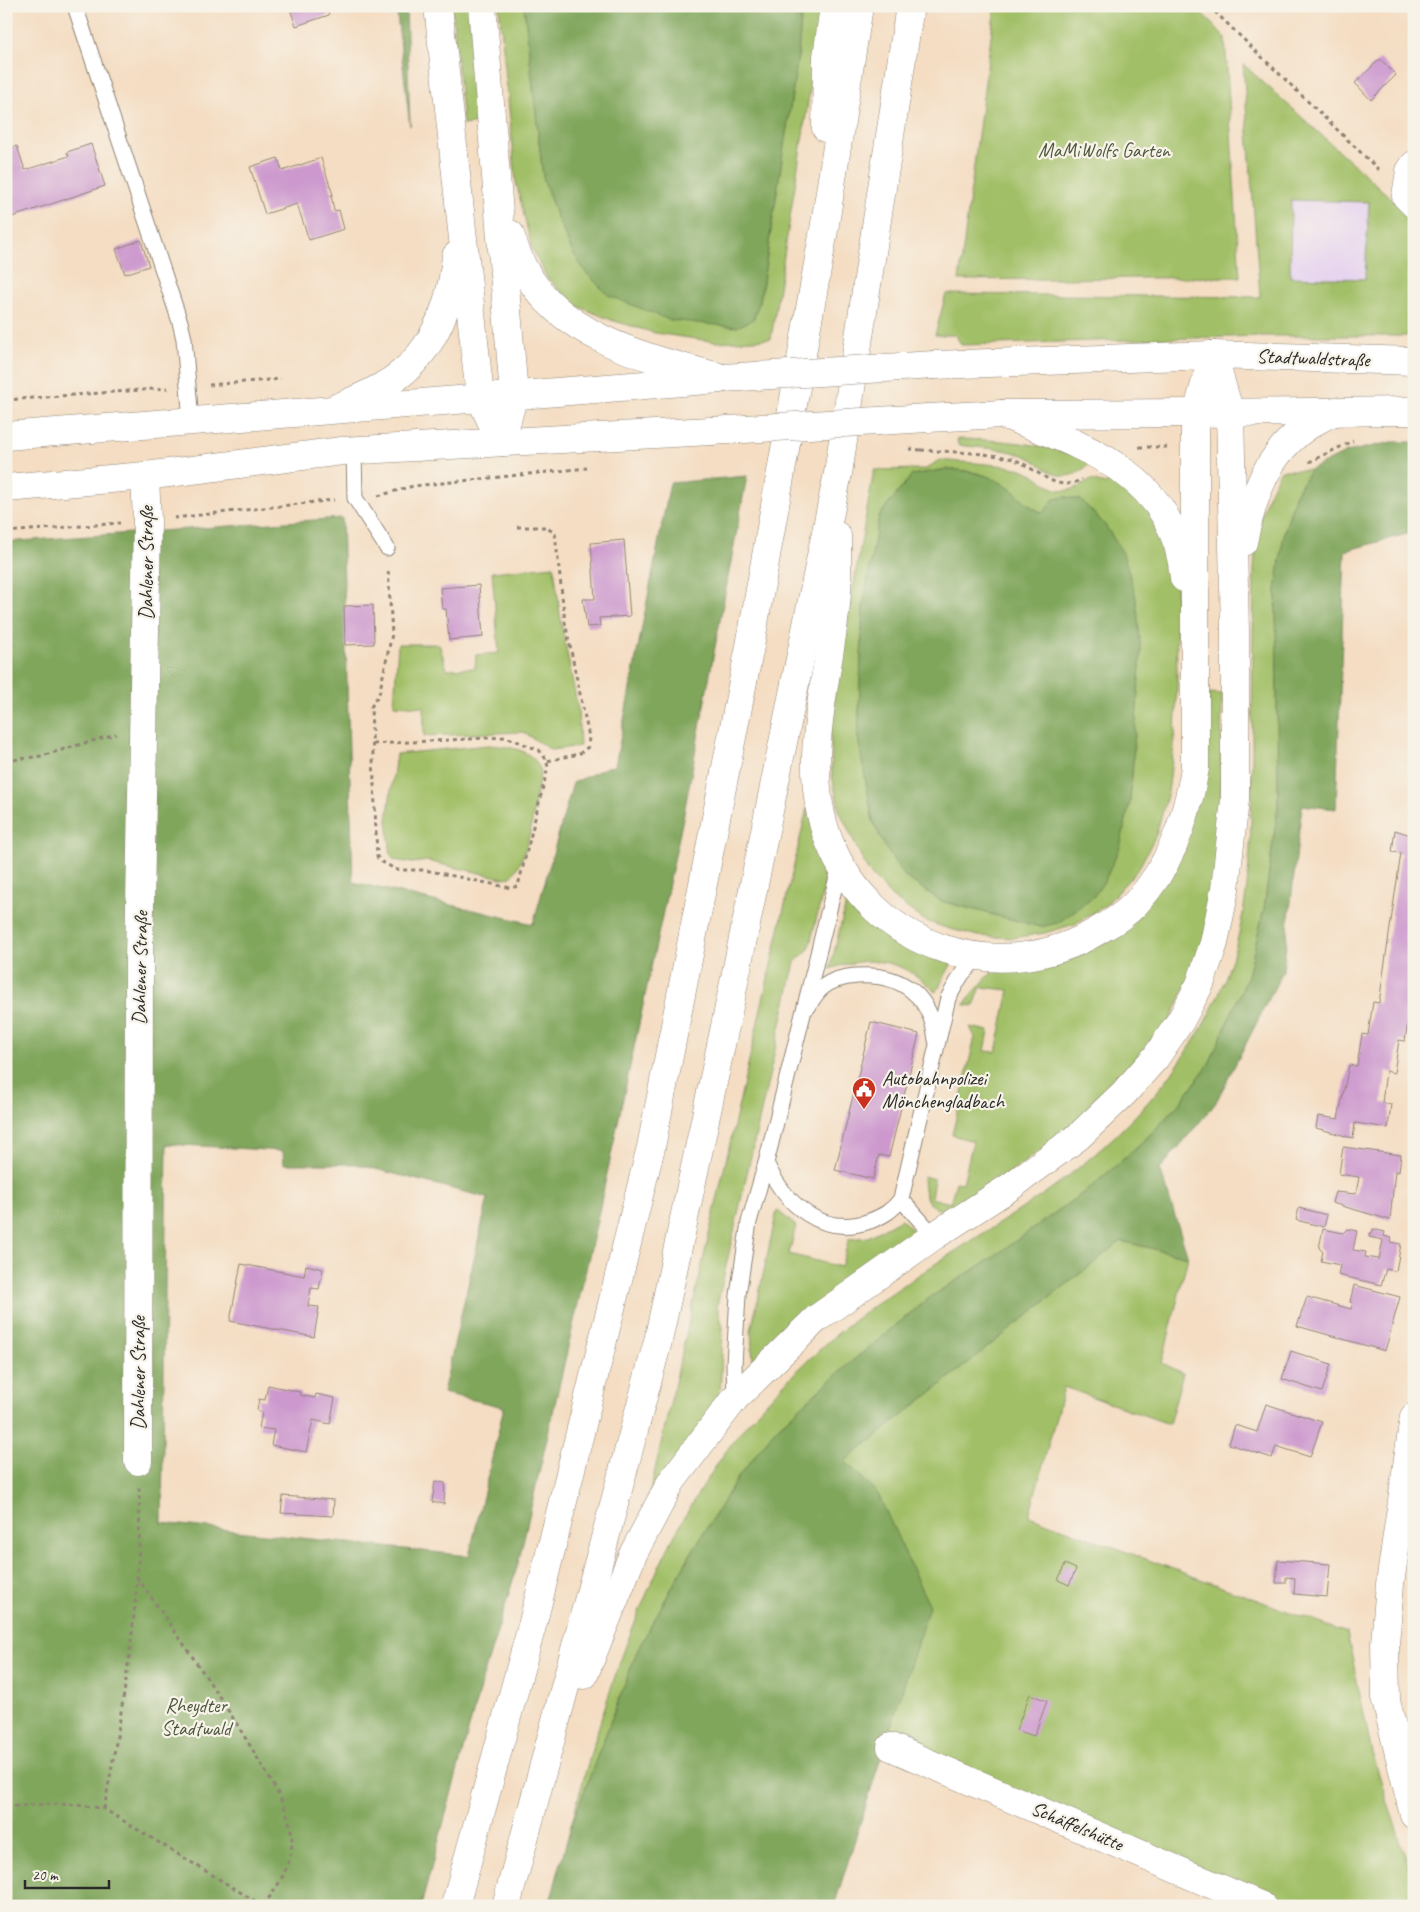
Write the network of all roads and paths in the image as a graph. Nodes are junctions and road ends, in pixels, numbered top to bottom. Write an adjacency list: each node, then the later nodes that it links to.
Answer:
1 (75, 6): 17 (lane)
2 (438, 6): 11 (main road)
3 (482, 6): 9 (main road)
4 (834, 6): 12 (main road)
5 (859, 6): 12 (main road)
6 (910, 6): 34 (main road)
7 (1209, 6): 10 (path)
8 (1414, 165): 10 (main road)
9 (499, 199): 15 (main road); 18 (main road)
10 (1410, 200)
11 (460, 205): 19 (main road); 21 (main road)
12 (824, 230): 65 (main road)
13 (1213, 355): 14 (main road, Stadtwaldstraße); 15 (main road, Stadtwaldstraße, bridge); 24 (main road); 25 (main road)
14 (1414, 361)
15 (723, 378): 18 (main road, Stadtwaldstraße)
16 (280, 379): 17 (path)
17 (187, 386): 20 (path); 27 (lane)
18 (514, 395): 19 (main road, Stadtwaldstraße); 30 (main road)
19 (480, 398): 21 (main road, Stadtwaldstraße); 30 (main road)
20 (6, 400)
21 (334, 409): 27 (main road, Stadtwaldstraße)
22 (1336, 411): 23 (main road); 24 (main road); 32 (main road)
23 (1414, 411)
24 (1230, 412): 25 (main road); 42 (main road)
25 (1197, 413): 26 (main road); 43 (main road)
26 (1002, 414): 30 (main road, bridge); 43 (main road)
27 (192, 421): 28 (main road, Stadtwaldstraße)
28 (6, 436)
29 (1362, 439): 32 (path)
30 (501, 442): 31 (main road)
31 (354, 450): 35 (main road); 37 (lane)
32 (1277, 456): 42 (main road)
33 (594, 468): 37 (path)
34 (838, 473): 48 (main road); 63 (main road)
35 (144, 476): 36 (main road); 38 (main road, Dahlener Straße)
36 (6, 488)
37 (355, 498): 38 (path); 41 (lane)
38 (147, 521): 40 (path); 44 (main road, Dahlener Straße)
39 (517, 526): 47 (path)
40 (6, 532)
41 (387, 548): 45 (path)
42 (1235, 631): 54 (main road)
43 (1196, 719): 49 (main road)
44 (145, 725): 46 (path); 57 (main road, Dahlener Straße)
45 (373, 744): 47 (path); 47 (path)
46 (6, 761)
47 (547, 761)
48 (840, 865): 49 (main road); 50 (lane)
49 (977, 958): 51 (lane)
50 (802, 1016): 51 (lane); 52 (lane)
51 (936, 1048): 53 (lane)
52 (766, 1163): 53 (lane); 55 (lane)
53 (901, 1199): 54 (lane)
54 (934, 1236): 55 (main road)
55 (735, 1398): 63 (main road)
56 (1414, 1417): 62 (main road)
57 (138, 1461): 58 (path)
58 (137, 1577): 61 (path); 64 (path)
59 (891, 1747): 67 (main road, Schäffelshütte)
60 (6, 1807): 61 (path)
61 (104, 1809): 64 (path)
62 (1414, 1815)
63 (527, 1832): 66 (main road)
64 (263, 1906)
65 (455, 1906)
66 (506, 1906)
67 (1262, 1906)

